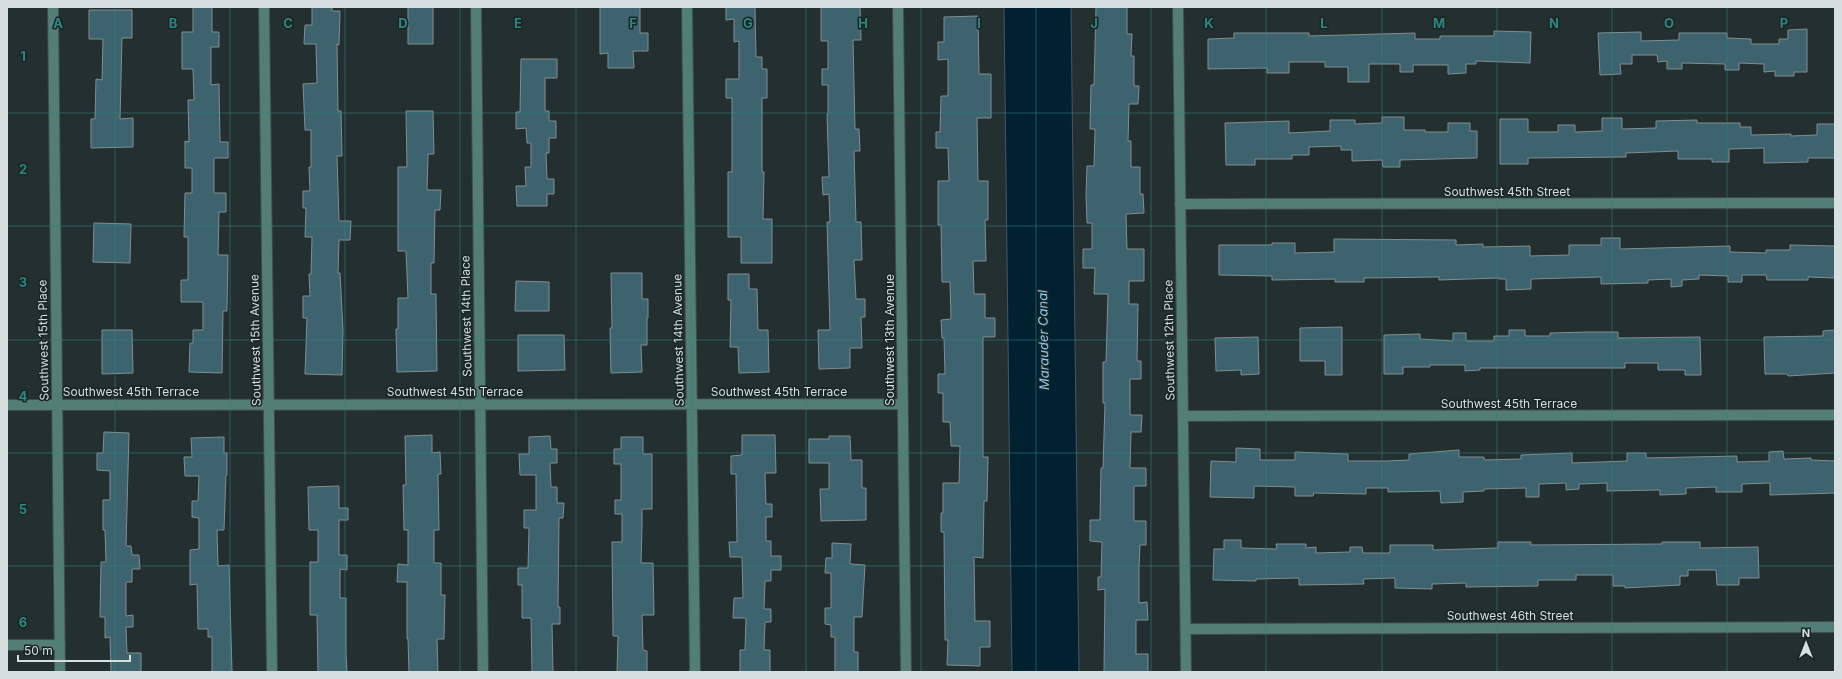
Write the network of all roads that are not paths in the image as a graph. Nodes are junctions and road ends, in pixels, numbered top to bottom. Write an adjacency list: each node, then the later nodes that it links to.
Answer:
1 (53, 7): 10 (street, Southwest 15th Place)
2 (264, 7): 11 (street, Southwest 15th Avenue)
3 (476, 7): 9 (street, Southwest 14th Place)
4 (687, 7): 12 (street, Southwest 14th Avenue)
5 (898, 7): 13 (street, Southwest 13th Avenue)
6 (1178, 7): 7 (street, Southwest 12th Place)
7 (1180, 204): 8 (street, Southwest 45th Street); 15 (street, Southwest 12th Place)
8 (1835, 204)
9 (480, 403): 11 (street, Southwest 45th Terrace); 12 (street, Southwest 45th Terrace); 23 (street, Southwest 14th Place)
10 (57, 404): 11 (street, Southwest 45th Terrace); 14 (street, Southwest 45th Terrace); 20 (street, Southwest 15th Place)
11 (269, 404): 22 (street, Southwest 15th Avenue)
12 (691, 404): 13 (street, Southwest 45th Terrace); 24 (street, Southwest 14th Avenue)
13 (903, 404): 25 (street, Southwest 13th Avenue)
14 (7, 405)
15 (1183, 416): 16 (street, Southwest 45th Terrace); 18 (street, Southwest 12th Place)
16 (1835, 416)
17 (1835, 627): 18 (street, Southwest 46th Street)
18 (1186, 629): 26 (street, Southwest 12th Place)
19 (7, 645): 20 (street)
20 (60, 645): 21 (street, Southwest 15th Place)
21 (60, 672)
22 (272, 672)
23 (483, 672)
24 (695, 672)
25 (906, 672)
26 (1186, 672)

